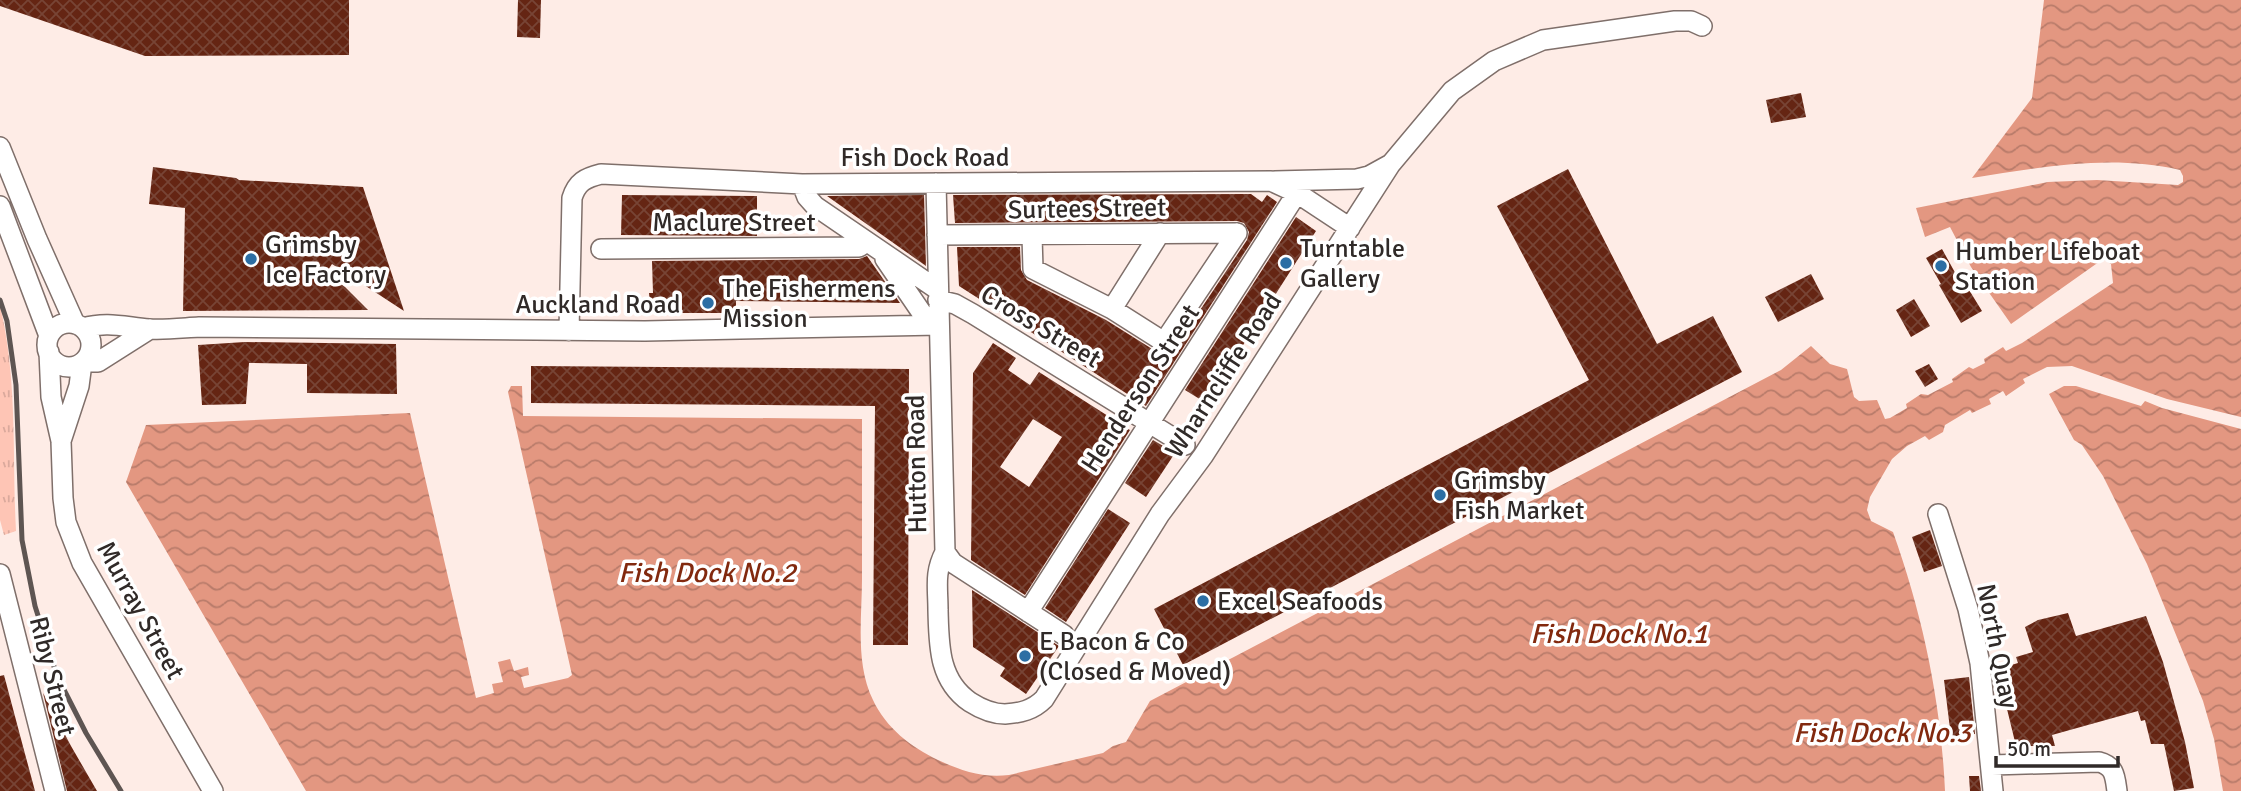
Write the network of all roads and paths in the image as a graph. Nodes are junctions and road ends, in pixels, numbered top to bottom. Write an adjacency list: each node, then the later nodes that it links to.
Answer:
1 (1702, 26): 3 (street, Wharncliffe Road)
2 (0, 148): 18 (street)
3 (1390, 165): 4 (street, Fish Dock Road); 9 (street, Wharncliffe Road)
4 (1271, 181): 5 (street, Fish Dock Road); 7 (street, Fish Dock Road)
5 (936, 183): 6 (street, Fish Dock Road); 11 (street, Hutton Road)
6 (802, 184): 13 (street, Cross Street); 20 (street, Fish Dock Road)
7 (1297, 194): 9 (street, Fish Dock Road); 23 (street, Henderson Street)
8 (0, 206): 21 (street, Murray Street)
9 (1350, 228): 31 (street, Wharncliffe Road)
10 (1160, 233): 12 (street, Surtees Street); 16 (street); 16 (street, Surtees Street)
11 (937, 235): 12 (street, Surtees Street); 15 (street, Hutton Road)
12 (1032, 236): 16 (street)
13 (873, 246): 14 (street, Maclure Street); 15 (street, Cross Street); 17 (street, Cross Street)
14 (601, 249)
15 (938, 295): 17 (street, Hutton Road); 23 (street, Cross Street)
16 (1112, 309)
17 (934, 325): 20 (street, Auckland Road); 27 (street, Hutton Road)
18 (79, 326): 19 (street, Auckland Road); 21 (street); 22 (street)
19 (150, 329): 20 (street, Auckland Road); 22 (street)
20 (569, 331)
21 (49, 344): 22 (street); 24 (street, Murray Street)
22 (83, 362): 24 (street, Murray Street)
23 (1148, 423): 25 (street, Cross Street); 29 (street, Henderson Street)
24 (61, 442): 34 (street, Murray Street)
25 (1185, 445)
26 (1938, 514): 32 (street, North Quay)
27 (945, 552): 29 (street); 31 (street, Hutton Road)
28 (0, 574): 33 (street, Riby Street)
29 (1028, 612): 30 (street)
30 (1065, 635)
31 (1037, 706)
32 (1992, 765): 35 (street, North Quay); 36 (street)
33 (55, 791)
34 (214, 791)
35 (1993, 791)
36 (2117, 791)

